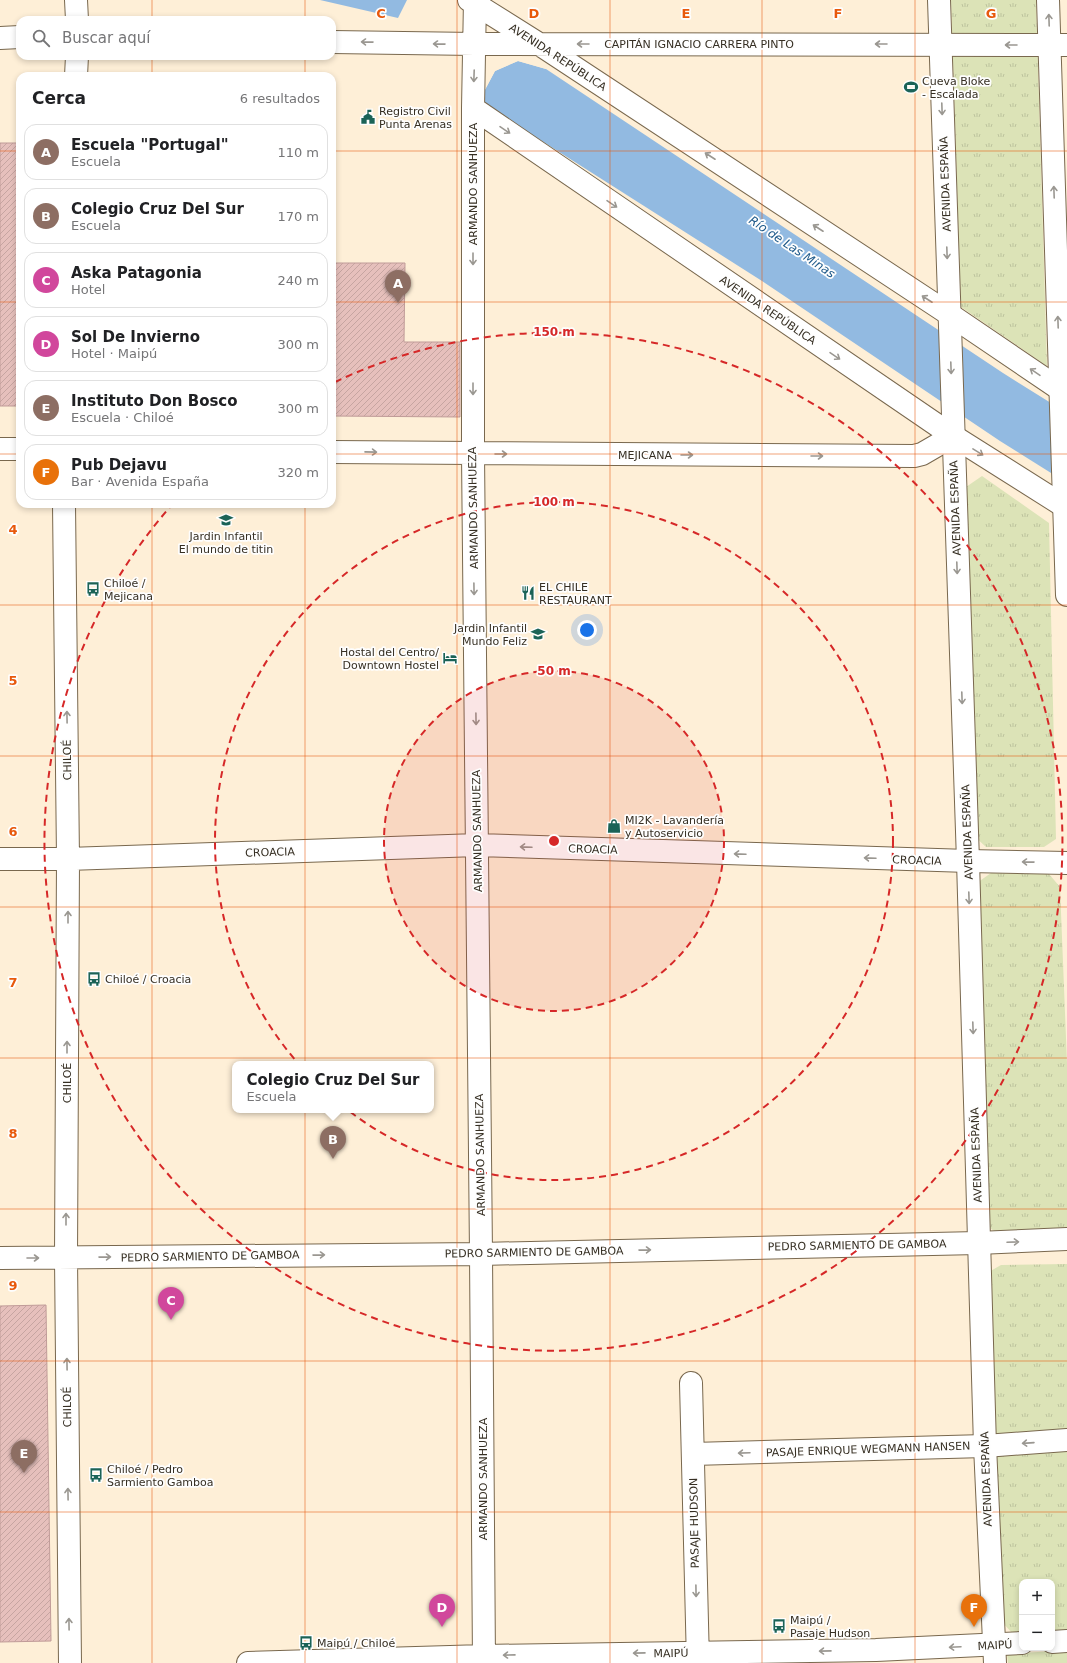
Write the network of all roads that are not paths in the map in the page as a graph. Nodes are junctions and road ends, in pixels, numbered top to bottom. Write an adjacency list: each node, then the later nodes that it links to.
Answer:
1 (76, 0): 5 (street)
2 (939, 0): 10 (street, AVENIDA ESPAÑA)
3 (1048, 0): 11 (street, one-way to 3)
4 (473, 1): 9 (street, ARMANDO SANHUEZA); 12 (street, AVENIDA REPÚBLICA)
5 (77, 16)
6 (16, 37): 7 (street)
7 (0, 38)
8 (336, 42): 9 (street, CAPITÁN IGNACIO CARRERA PINTO, one-way to 8)
9 (475, 44): 12 (street, CAPITÁN IGNACIO CARRERA PINTO); 15 (street, ARMANDO SANHUEZA, one-way to 15)
10 (940, 44): 11 (street, CAPITÁN IGNACIO CARRERA PINTO, one-way to 10); 12 (street, CAPITÁN IGNACIO CARRERA PINTO, one-way to 12); 16 (street, AVENIDA ESPAÑA, one-way to 16)
11 (1058, 45): 17 (street, one-way to 11)
12 (543, 46): 16 (street, AVENIDA REPÚBLICA, one-way to 12)
13 (77, 60): 14 (street)
14 (76, 72)
15 (473, 108): 18 (street, AVENIDA REPÚBLICA, one-way to 18); 22 (street, ARMANDO SANHUEZA, one-way to 22)
16 (949, 321): 17 (street, AVENIDA REPÚBLICA, one-way to 16); 18 (street, AVENIDA ESPAÑA, one-way to 18)
17 (1063, 395): 23 (street)
18 (953, 427): 22 (street, MEJICANA, one-way to 18); 23 (street, AVENIDA REPÚBLICA, one-way to 23); 29 (street, AVENIDA ESPAÑA, one-way to 29)
19 (0, 449): 20 (street)
20 (16, 449)
21 (336, 452): 22 (street, MEJICANA, one-way to 22)
22 (473, 454): 26 (street, ARMANDO SANHUEZA, one-way to 26)
23 (1064, 502): 25 (street)
24 (64, 508): 28 (street, CHILOÉ, one-way to 24)
25 (1067, 595)
26 (477, 845): 28 (street, CROACIA); 29 (street, CROACIA, one-way to 26); 33 (street, ARMANDO SANHUEZA)
27 (0, 859): 28 (street, CROACIA)
28 (68, 859): 35 (street, CHILOÉ, one-way to 28)
29 (968, 861): 30 (street, CROACIA, one-way to 29); 32 (street, AVENIDA ESPAÑA, one-way to 32)
30 (1067, 863)
31 (1067, 1239): 32 (street, PEDRO SARMIENTO DE GAMBOA, one-way to 31)
32 (978, 1243): 33 (street, PEDRO SARMIENTO DE GAMBOA, one-way to 32); 38 (street, AVENIDA ESPAÑA)
33 (481, 1254): 35 (street, PEDRO SARMIENTO DE GAMBOA, one-way to 33); 46 (street, ARMANDO SANHUEZA)
34 (0, 1258): 35 (street, PEDRO SARMIENTO DE GAMBOA, one-way to 35)
35 (66, 1258): 47 (street, CHILOÉ, one-way to 35)
36 (691, 1383): 39 (street, PASAJE HUDSON)
37 (1067, 1440): 38 (street, PASAJE ENRIQUE WEGMANN HANSEN, one-way to 38)
38 (985, 1446): 39 (street, PASAJE ENRIQUE WEGMANN HANSEN, one-way to 39); 43 (street, AVENIDA ESPAÑA)
39 (693, 1454): 45 (street, PASAJE HUDSON, one-way to 45)
40 (1067, 1641): 41 (street)
41 (1055, 1642)
42 (1019, 1644): 43 (street, MAIPÚ)
43 (994, 1654): 44 (street, MAIPÚ, one-way to 44)
44 (876, 1657): 45 (street, MAIPÚ, one-way to 45)
45 (697, 1658): 46 (street, MAIPÚ, one-way to 46)
46 (484, 1659): 48 (street, MAIPÚ)
47 (70, 1663)
48 (248, 1663)

